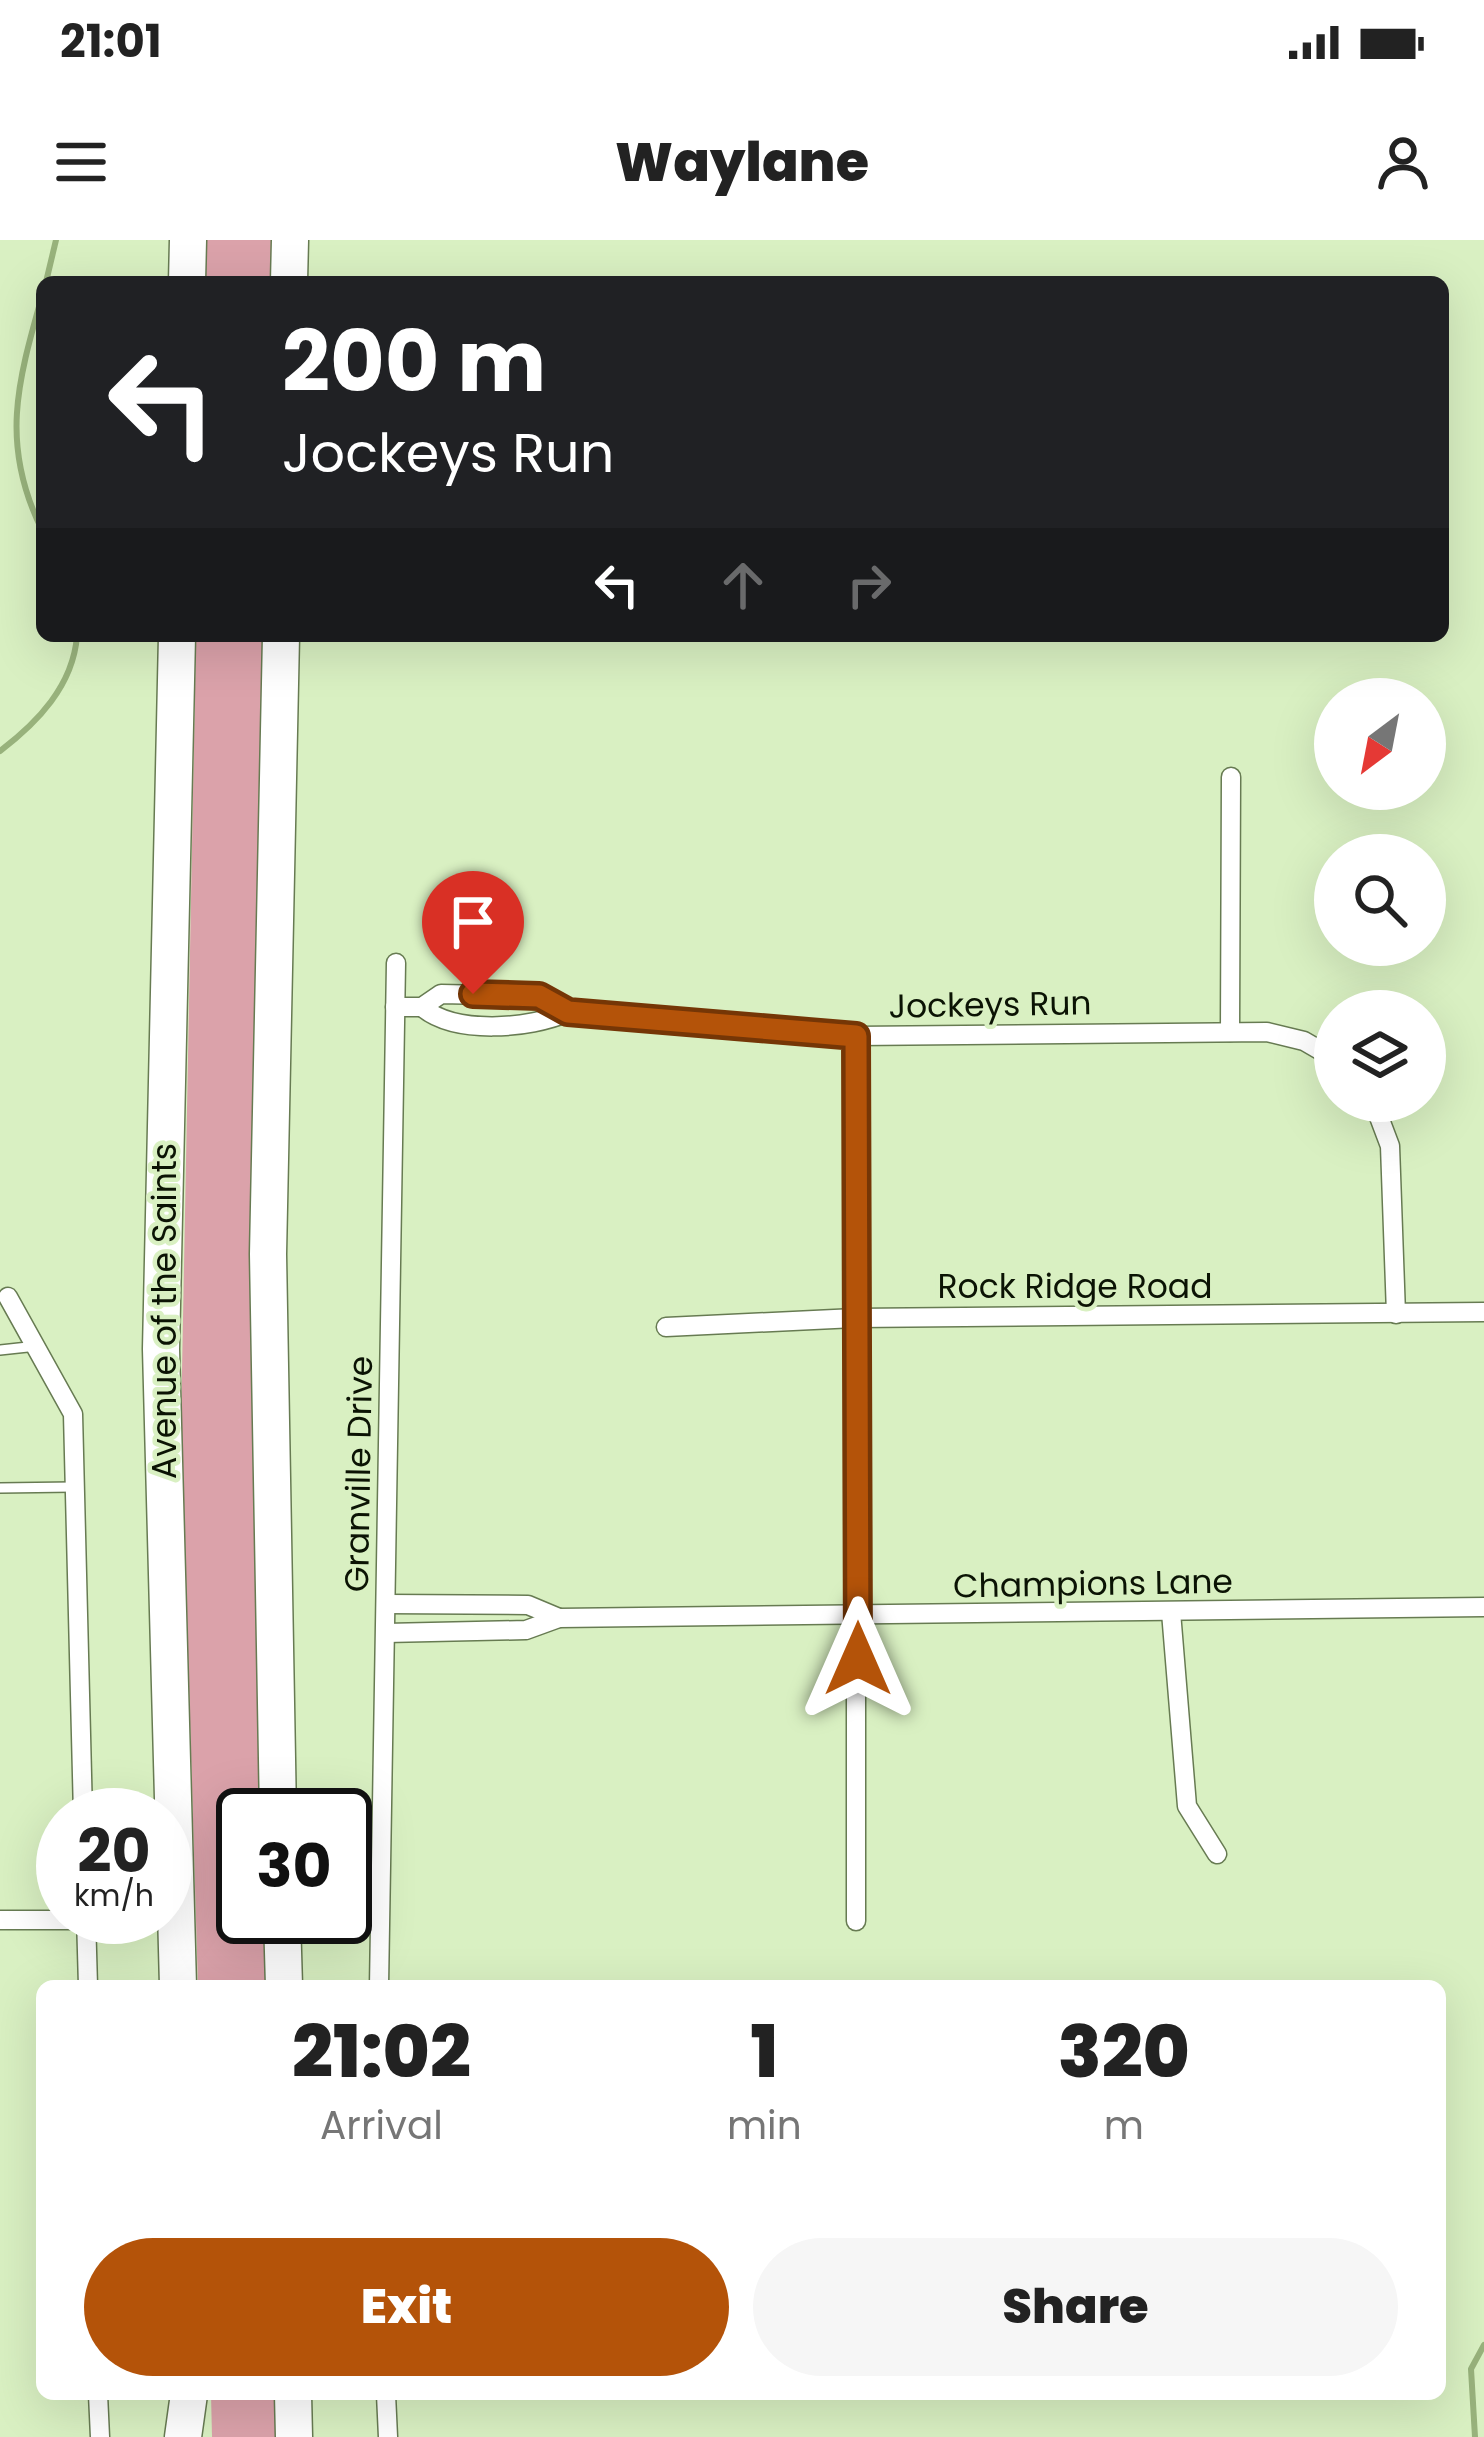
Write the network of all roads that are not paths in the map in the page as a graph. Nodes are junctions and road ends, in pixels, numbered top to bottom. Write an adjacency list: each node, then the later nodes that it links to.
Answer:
1 (188, 240): 3 (highway)
2 (290, 240): 4 (highway)
3 (187, 276)
4 (289, 276)
5 (177, 642): 40 (highway, Avenue of the Saints)
6 (281, 642): 32 (highway)
7 (1231, 777): 12 (street)
8 (396, 963): 9 (street, Granville Drive)
9 (395, 1007): 10 (street, Jockeys Run); 25 (street, Granville Drive)
10 (422, 1007): 11 (street, Jockeys Run); 11 (street, Jockeys Run)
11 (568, 1012): 13 (street, Jockeys Run)
12 (1230, 1032): 13 (street, Jockeys Run); 14 (street, Jockeys Run)
13 (856, 1036): 19 (street)
14 (1314, 1049)
15 (1381, 1122): 18 (street)
16 (4, 1294): 21 (street)
17 (1484, 1312): 18 (street, Rock Ridge Road)
18 (1396, 1313): 19 (street, Rock Ridge Road)
19 (855, 1318): 20 (street, Rock Ridge Road); 28 (street)
20 (666, 1328)
21 (37, 1346): 22 (lane); 23 (street)
22 (0, 1350)
23 (74, 1487): 24 (lane); 31 (street)
24 (0, 1488)
25 (386, 1604): 29 (street, Champions Lane); 30 (street, Granville Drive)
26 (1484, 1607): 27 (street, Champions Lane)
27 (1171, 1612): 28 (street, Champions Lane); 33 (street)
28 (858, 1615): 29 (street, Champions Lane); 36 (street)
29 (559, 1618): 30 (street, Champions Lane)
30 (386, 1633): 42 (street, Granville Drive)
31 (82, 1788)
32 (278, 1788)
33 (1216, 1854)
34 (0, 1920): 35 (street)
35 (36, 1920)
36 (856, 1921)
37 (87, 1944): 39 (street)
38 (283, 1944): 41 (highway)
39 (88, 1980)
40 (178, 1980)
41 (284, 1980)
42 (379, 1980)
43 (98, 2400): 48 (street)
44 (190, 2400): 49 (highway)
45 (191, 2400): 50 (highway)
46 (292, 2400): 51 (highway)
47 (386, 2400): 52 (street)
48 (100, 2437)
49 (183, 2437)
50 (194, 2437)
51 (294, 2437)
52 (388, 2437)

